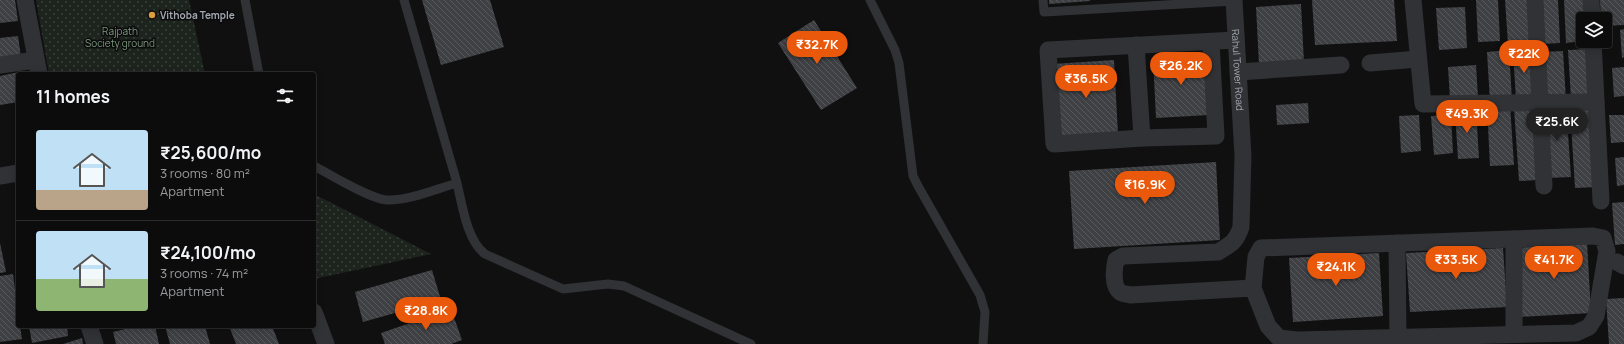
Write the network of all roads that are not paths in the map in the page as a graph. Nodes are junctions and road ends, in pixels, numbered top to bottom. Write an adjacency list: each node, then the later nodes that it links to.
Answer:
1 (25, 0): 19 (street)
2 (245, 0): 20 (lane)
3 (404, 0): 28 (lane)
4 (870, 0): 41 (lane)
5 (1043, 0): 9 (lane)
6 (1413, 0): 15 (street)
7 (1535, 0): 22 (street)
8 (1591, 0): 10 (street)
9 (1234, 1): 11 (street, Rahul Tower Road)
10 (1592, 12)
11 (1236, 40): 12 (street); 21 (street, Rahul Tower Road)
12 (1211, 42): 13 (street); 24 (street)
13 (1136, 45): 24 (street); 24 (street)
14 (1593, 48): 23 (street)
15 (1418, 60): 16 (street); 22 (street)
16 (1370, 63)
17 (0, 65): 19 (street)
18 (1341, 65): 21 (street)
19 (37, 67)
20 (259, 72)
21 (1238, 72): 33 (street, Rahul Tower Road)
22 (1540, 102): 23 (street); 29 (street)
23 (1596, 102): 30 (street)
24 (1142, 138)
25 (316, 167): 28 (lane)
26 (16, 173): 27 (street)
27 (0, 176)
28 (456, 183): 40 (lane)
29 (1544, 186)
30 (1601, 201)
31 (1514, 239): 32 (street); 36 (street); 36 (street)
32 (1396, 243): 33 (street); 37 (street)
33 (1252, 288): 37 (street)
34 (316, 317): 39 (street)
35 (90, 328): 38 (street)
36 (1514, 334): 37 (street)
37 (1398, 337)
38 (95, 344)
39 (326, 344)
40 (751, 344)
41 (984, 344)

